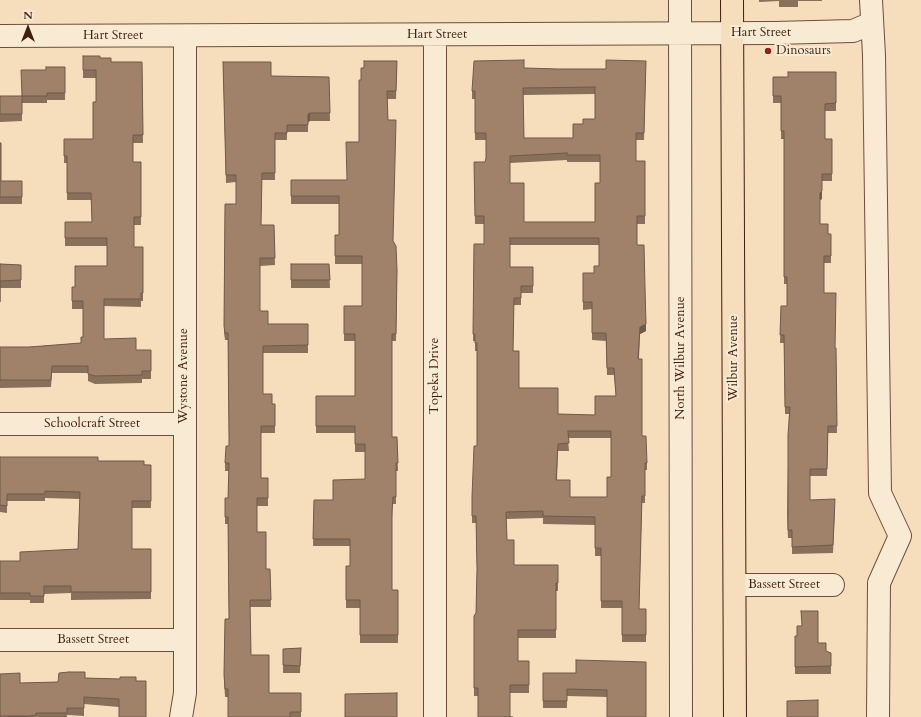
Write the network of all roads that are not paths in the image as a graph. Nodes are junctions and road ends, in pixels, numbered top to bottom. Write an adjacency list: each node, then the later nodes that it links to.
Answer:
1 (680, 0): 5 (street, North Wilbur Avenue)
2 (732, 0): 6 (main road, Wilbur Avenue)
3 (871, 0): 4 (street)
4 (872, 23): 6 (street, Hart Street); 20 (street)
5 (680, 33): 6 (street, Hart Street); 7 (street, Hart Street); 18 (street, North Wilbur Avenue)
6 (732, 33): 12 (main road, Wilbur Avenue)
7 (435, 35): 9 (street, Hart Street); 17 (street, Topeka Drive)
8 (0, 36): 9 (street, Hart Street)
9 (185, 36): 11 (street, Wystone Avenue)
10 (0, 424): 11 (street, Schoolcraft Street)
11 (184, 424): 15 (street, Wystone Avenue)
12 (735, 585): 13 (street, Bassett Street); 19 (main road, Wilbur Avenue)
13 (833, 585)
14 (0, 640): 15 (street, Bassett Street)
15 (185, 640): 16 (street, Wystone Avenue)
16 (181, 717)
17 (435, 717)
18 (681, 717)
19 (735, 717)
20 (878, 717)

